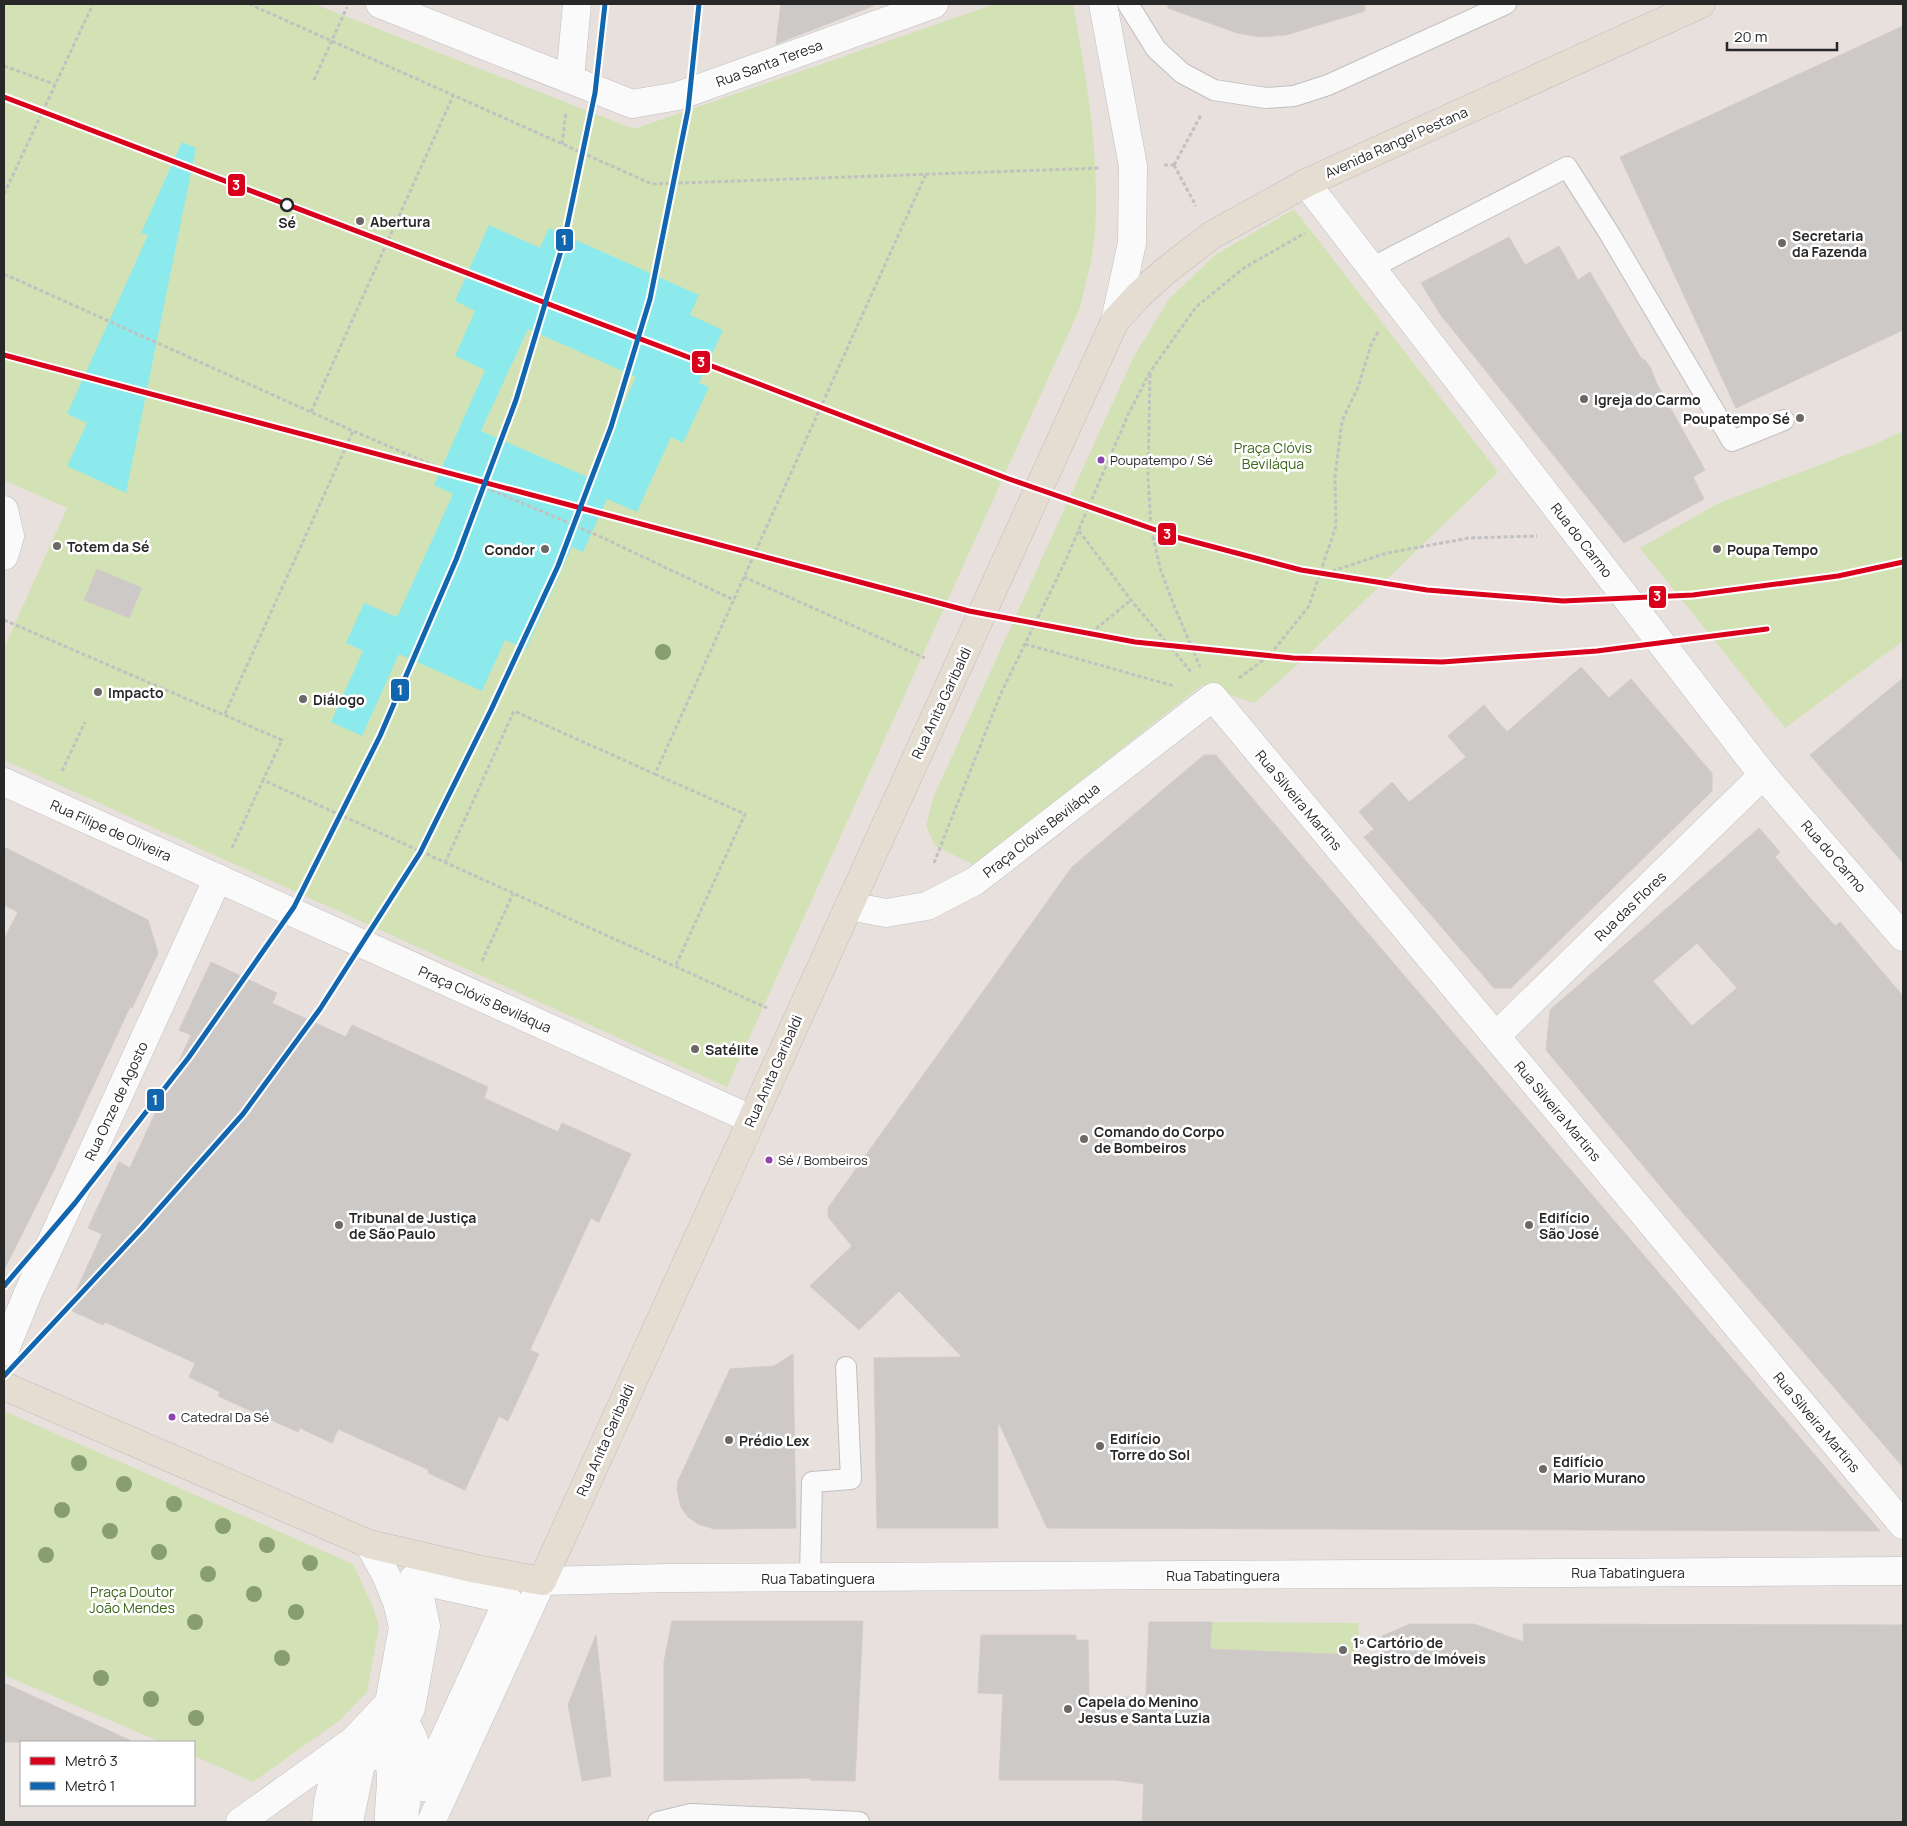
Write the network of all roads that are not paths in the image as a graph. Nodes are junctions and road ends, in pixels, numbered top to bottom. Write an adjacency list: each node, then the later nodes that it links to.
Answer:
1 (380, 4): 10 (street, Rua Santa Teresa)
2 (577, 4): 10 (street)
3 (934, 4): 10 (street, Rua Santa Teresa)
4 (1102, 4): 13 (street)
5 (1128, 4): 6 (lane)
6 (1506, 4)
7 (1672, 4): 9 (main road)
8 (1702, 4): 9 (main road, Avenida Rangel Pestana)
9 (1635, 34): 11 (main road, Avenida Rangel Pestana)
10 (570, 79)
11 (1306, 182): 12 (street, Rua do Carmo); 13 (main road, Avenida Rangel Pestana)
12 (1371, 268): 14 (lane); 18 (street, Rua do Carmo)
13 (1115, 321): 21 (main road, Rua Anita Garibaldi)
14 (1784, 420)
15 (4, 510): 16 (street)
16 (4, 556)
17 (1213, 697): 21 (street, Praça Clóvis Beviláqua); 23 (street, Rua Silveira Martins)
18 (1763, 775): 22 (street, Rua do Carmo); 23 (street, Rua das Flores)
19 (4, 782): 20 (street, Rua Filipe de Oliveira)
20 (218, 878): 24 (street, Praça Clóvis Beviláqua); 25 (street, Rua Onze de Agosto)
21 (848, 906): 24 (main road, Rua Anita Garibaldi)
22 (1903, 936)
23 (1496, 1036): 28 (street, Rua Silveira Martins)
24 (751, 1119): 33 (main road, Rua Anita Garibaldi)
25 (4, 1352)
26 (846, 1367): 31 (lane)
27 (4, 1386): 29 (main road)
28 (1903, 1525)
29 (369, 1544): 33 (main road); 34 (street)
30 (1903, 1571): 31 (street, Rua Tabatinguera)
31 (810, 1578): 33 (street, Rua Tabatinguera)
32 (413, 1579): 32 (street)
33 (542, 1581): 41 (street, Rua Anita Garibaldi)
34 (377, 1716): 35 (street); 40 (street)
35 (340, 1750): 36 (street); 37 (street)
36 (240, 1822)
37 (326, 1822)
38 (350, 1822): 39 (street)
39 (389, 1822)
40 (404, 1822)
41 (431, 1822)
42 (658, 1822): 43 (lane)
43 (859, 1822)

